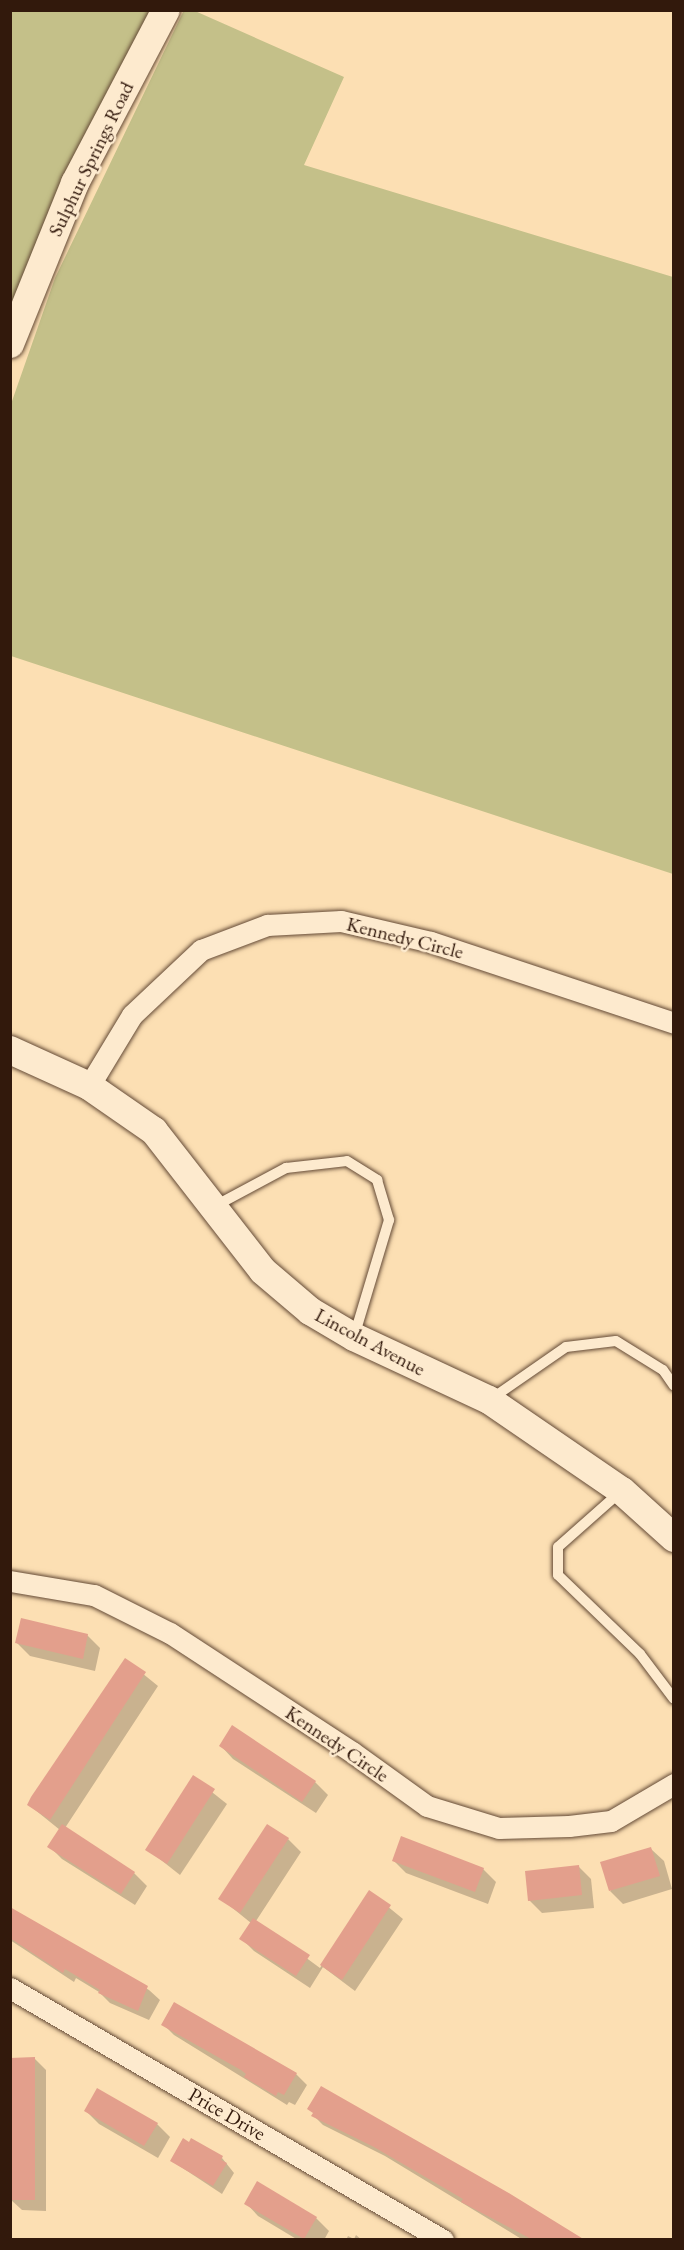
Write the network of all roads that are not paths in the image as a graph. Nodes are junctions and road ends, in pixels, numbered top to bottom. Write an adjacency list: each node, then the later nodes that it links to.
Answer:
1 (166, 10): 2 (street, Sulphur Springs Road)
2 (10, 344)
3 (674, 1023): 5 (street, Kennedy Circle)
4 (10, 1050): 5 (street, Lincoln Avenue)
5 (89, 1086): 6 (street, Lincoln Avenue)
6 (214, 1206): 7 (street, Lincoln Avenue); 7 (lane)
7 (354, 1337): 9 (street, Lincoln Avenue)
8 (674, 1386): 9 (lane)
9 (489, 1400): 10 (street, Lincoln Avenue)
10 (622, 1491): 11 (street, Lincoln Avenue); 13 (lane)
11 (674, 1538)
12 (10, 1581): 14 (street, Kennedy Circle)
13 (674, 1699)
14 (674, 1784)
15 (10, 1988): 16 (street, Price Drive)
16 (443, 2240)

